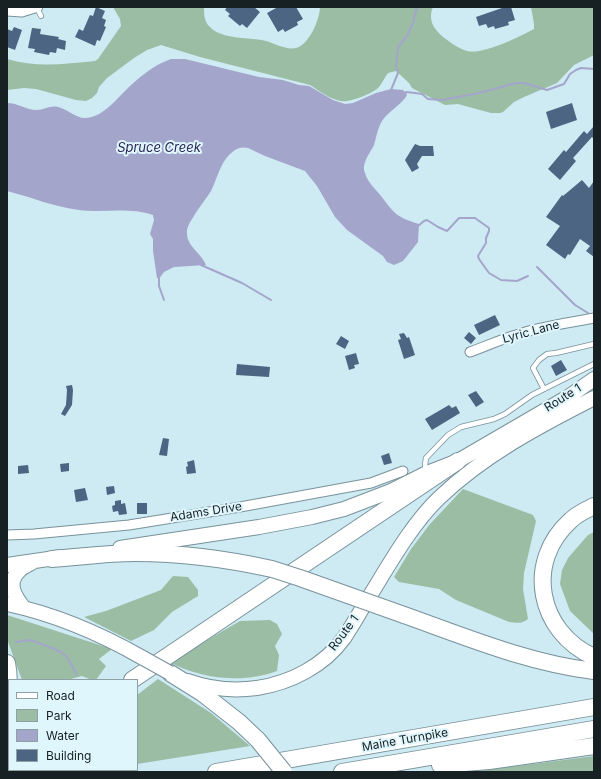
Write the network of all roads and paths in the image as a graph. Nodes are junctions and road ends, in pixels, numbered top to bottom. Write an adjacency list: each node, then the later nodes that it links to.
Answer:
1 (38, 10): 2 (street)
2 (7, 11)
3 (594, 318): 5 (street, Lyric Lane)
4 (594, 344): 9 (lane)
5 (470, 352)
6 (594, 364): 9 (lane)
7 (594, 379): 10 (main road, Route 1)
8 (594, 385): 10 (main road)
9 (544, 389): 14 (lane)
10 (568, 397): 12 (main road, Route 1)
11 (594, 398): 25 (main road, Route 1)
12 (458, 461): 14 (main road, Route 1); 27 (highway)
13 (403, 471): 16 (street, Adams Drive)
14 (427, 473): 17 (main road, Route 1)
15 (594, 506): 22 (highway)
16 (7, 536)
17 (52, 559): 18 (main road, Route 1); 24 (highway, bridge)
18 (36, 560): 19 (main road, Route 1); 21 (main road)
19 (7, 565)
20 (7, 604): 21 (main road, Route 1)
21 (24, 608): 25 (main road, Route 1, bridge)
22 (594, 657)
23 (7, 663): 26 (highway)
24 (594, 671)
25 (170, 673): 32 (highway, bridge)
26 (9, 679)
27 (133, 679)
28 (594, 707): 31 (highway, Maine Turnpike)
29 (594, 729): 33 (highway, Maine Turnpike)
30 (594, 746): 34 (highway)
31 (216, 772)
32 (284, 772)
33 (342, 772)
34 (351, 772)

